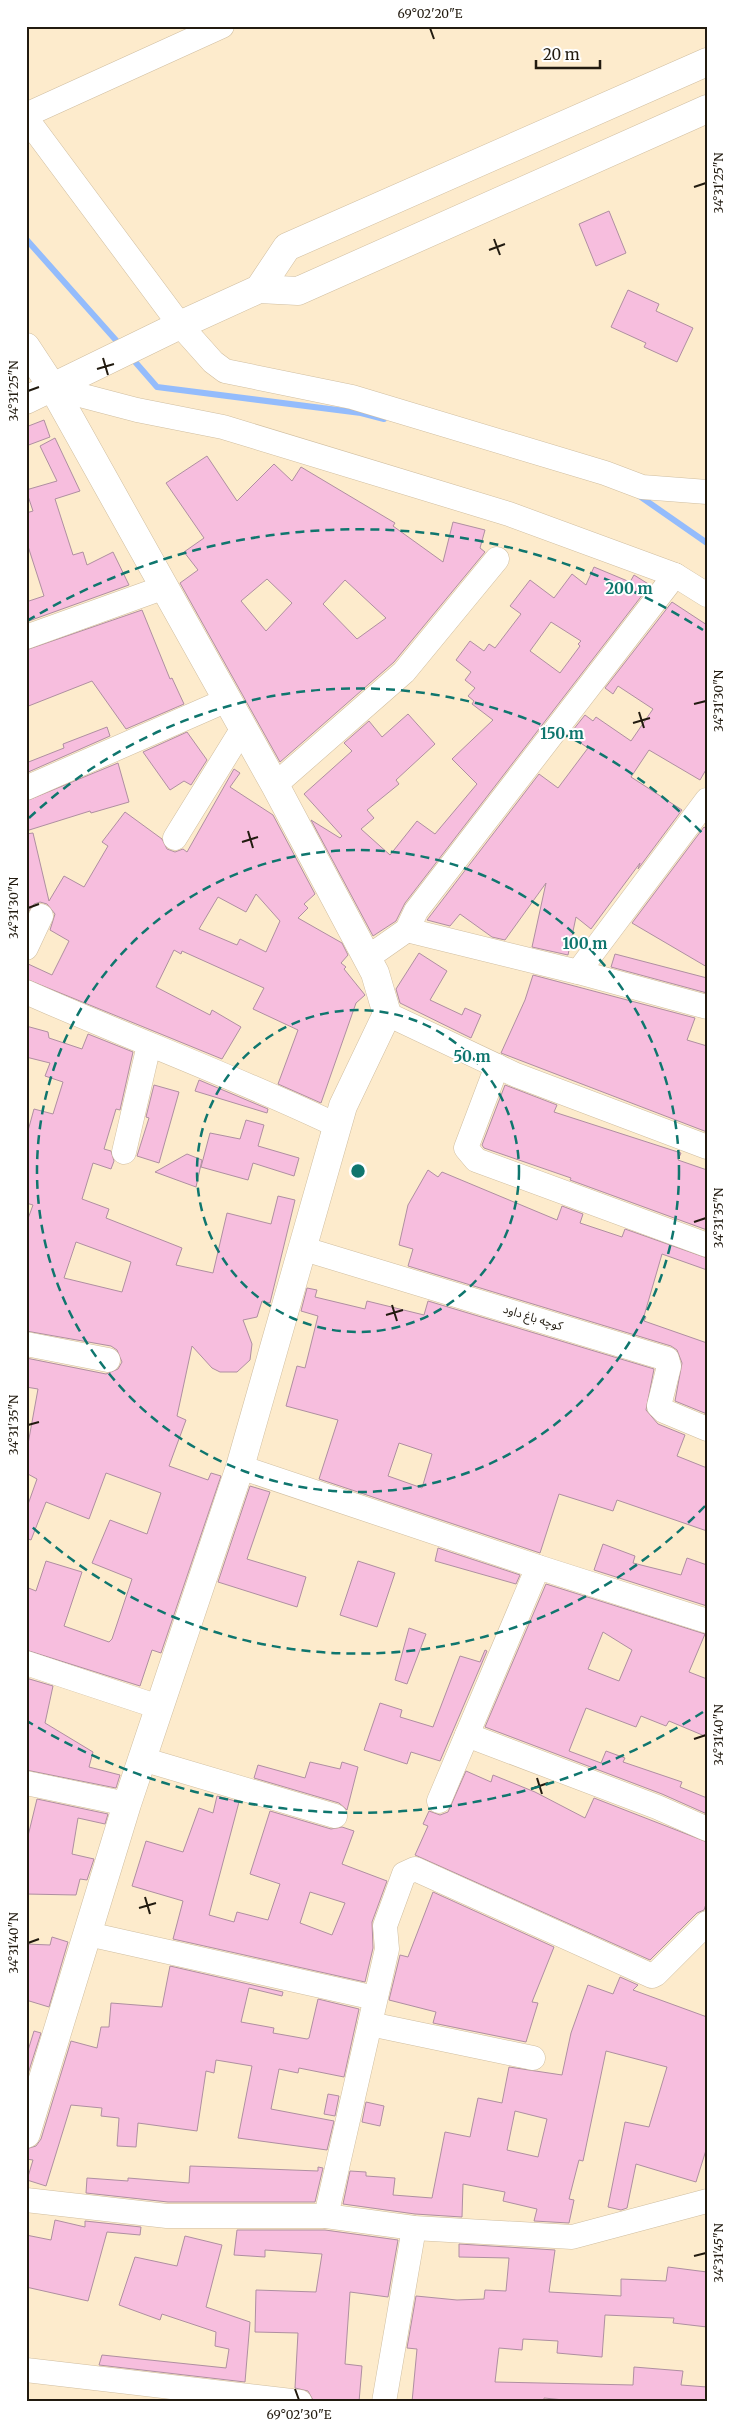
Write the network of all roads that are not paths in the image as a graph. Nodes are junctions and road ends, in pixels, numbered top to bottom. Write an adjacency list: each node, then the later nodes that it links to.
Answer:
1 (222, 26): 4 (street)
2 (707, 62): 5 (street)
3 (707, 109): 5 (street)
4 (26, 116): 6 (street)
5 (259, 290): 6 (street)
6 (180, 325): 8 (street); 10 (street)
7 (26, 347): 8 (street)
8 (53, 388): 9 (street); 12 (street); 13 (street)
9 (26, 400)
10 (707, 492)
11 (497, 559): 18 (street)
12 (675, 575): 14 (street); 23 (street)
13 (164, 587): 15 (street); 16 (street)
14 (707, 595)
15 (26, 637)
16 (227, 700): 17 (street); 19 (street)
17 (243, 728): 18 (street); 21 (street)
18 (275, 785): 25 (street)
19 (26, 788)
20 (707, 800): 26 (street)
21 (175, 838)
22 (41, 916): 24 (street)
23 (407, 930): 25 (street); 26 (street)
24 (26, 948)
25 (367, 958): 29 (street)
26 (578, 972): 28 (street)
27 (26, 992): 30 (street)
28 (707, 1008)
29 (387, 1014): 31 (street); 32 (street)
30 (149, 1045): 32 (street); 34 (street)
31 (497, 1066): 33 (street); 35 (street)
32 (338, 1126): 36 (street)
33 (707, 1147)
34 (124, 1152)
35 (707, 1245)
36 (302, 1248): 39 (street, کوچه باغ داود); 40 (street)
37 (26, 1344): 38 (street)
38 (108, 1360)
39 (707, 1429)
40 (240, 1466): 41 (street); 44 (street)
41 (538, 1567): 42 (street); 45 (street)
42 (707, 1621)
43 (26, 1664): 44 (street)
44 (159, 1707): 46 (street)
45 (467, 1735): 48 (street); 51 (street)
46 (142, 1759): 49 (street); 50 (street)
47 (26, 1783): 49 (street)
48 (439, 1802)
49 (127, 1804): 53 (street)
50 (335, 1816)
51 (707, 1829)
52 (707, 1923): 54 (street)
53 (88, 1934): 54 (street); 57 (street)
54 (376, 1998): 55 (street)
55 (370, 2024): 56 (street); 60 (street)
56 (533, 2058)
57 (26, 2134)
58 (26, 2200): 60 (street)
59 (707, 2201): 61 (street)
60 (326, 2216): 61 (street)
61 (414, 2228): 64 (street)
62 (26, 2370): 63 (street)
63 (300, 2402)
64 (384, 2402)

